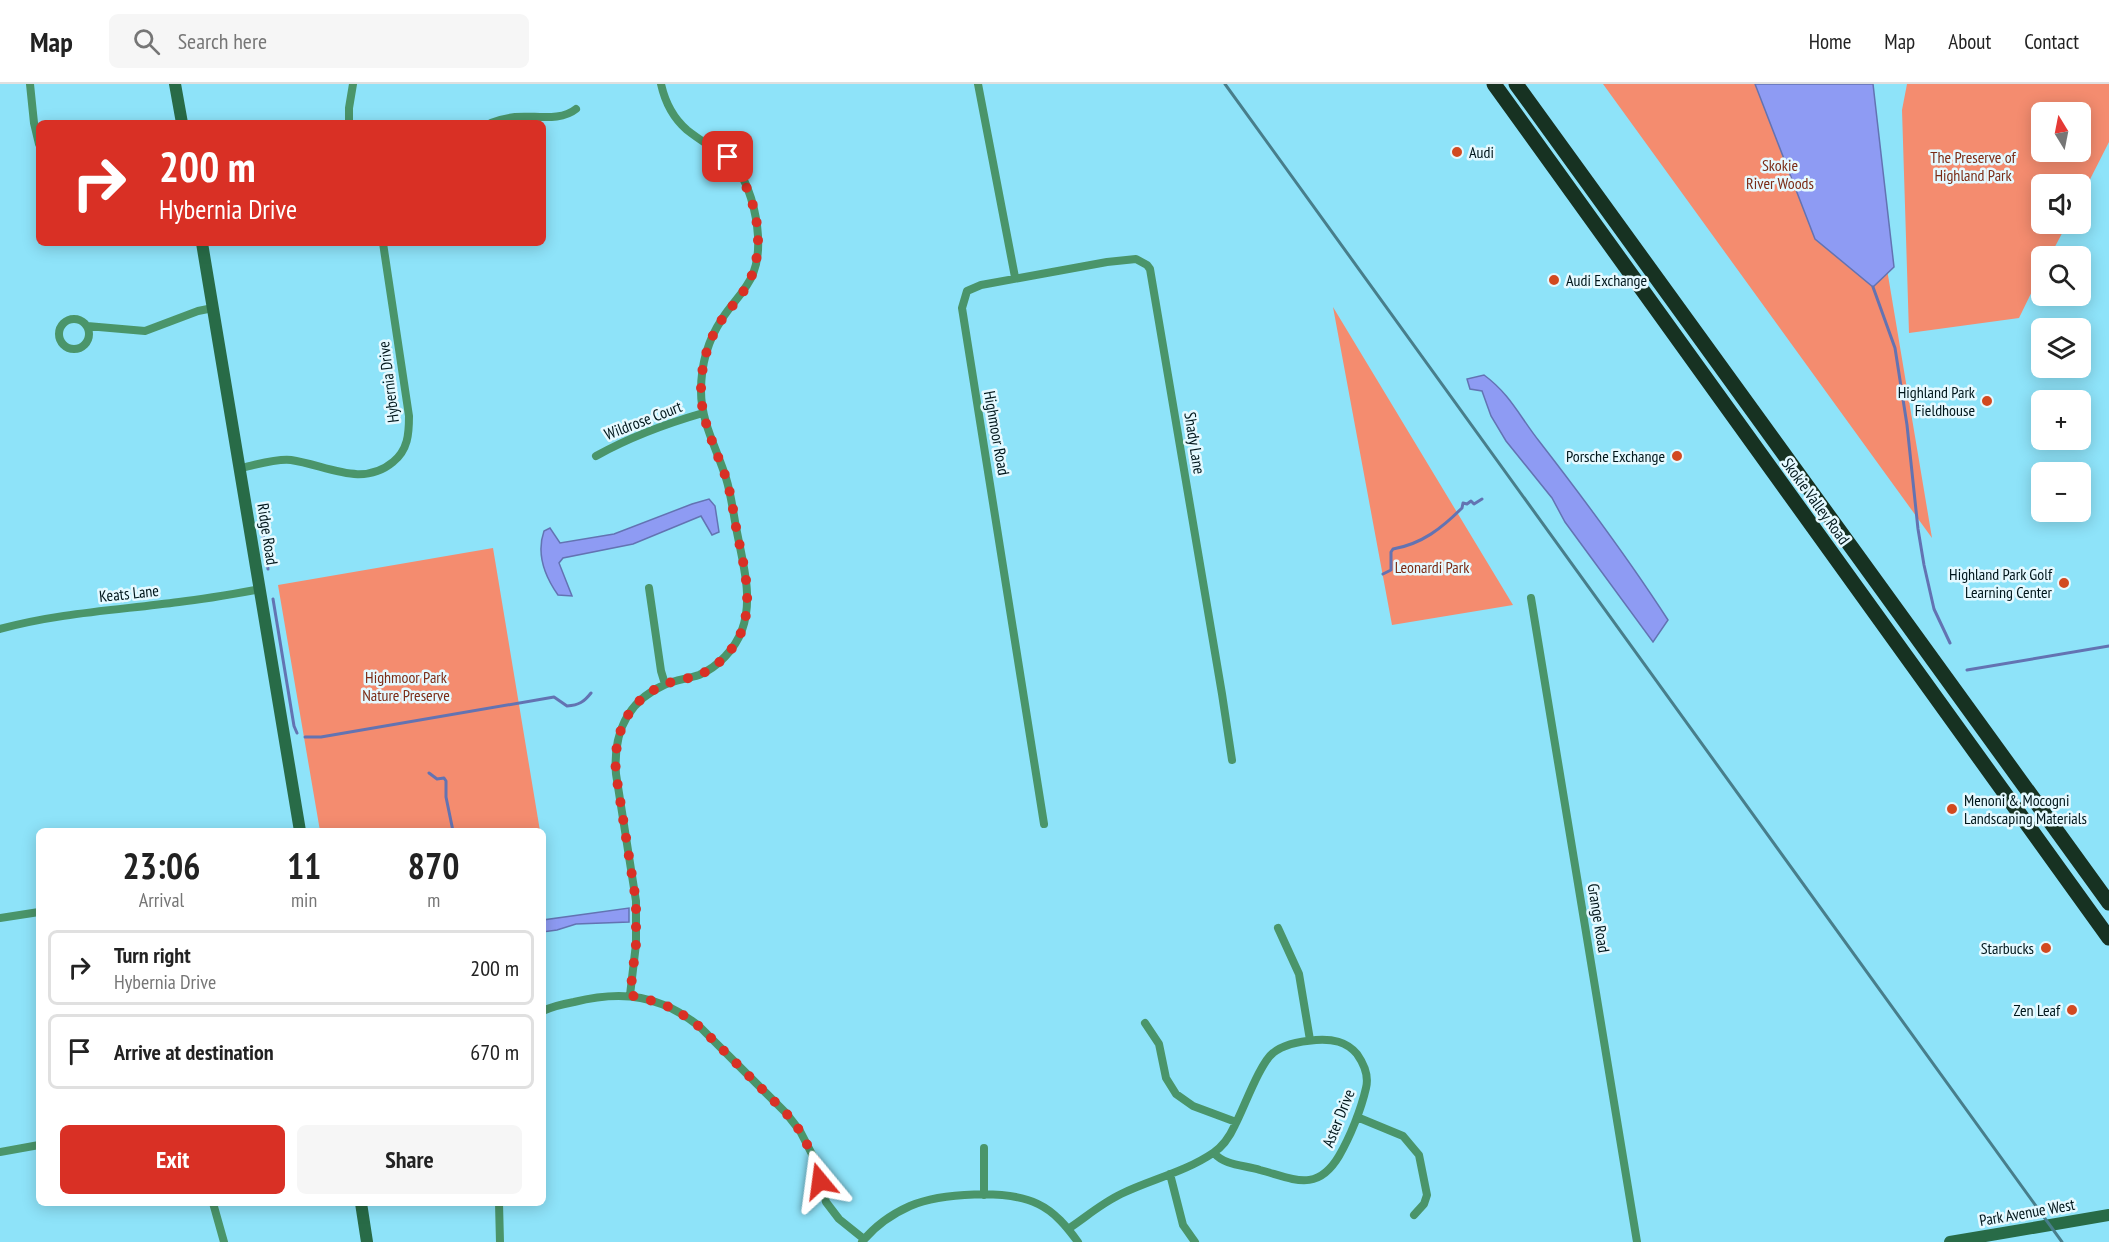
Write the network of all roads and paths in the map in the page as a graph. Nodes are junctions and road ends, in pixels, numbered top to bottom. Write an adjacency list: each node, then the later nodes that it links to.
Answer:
1 (30, 84): 14 (street)
2 (175, 84): 10 (street)
3 (352, 84): 11 (street)
4 (661, 84): 20 (street)
5 (978, 84): 17 (street)
6 (1494, 84): 35 (highway, Skokie Valley Road)
7 (1516, 84): 13 (highway, Skokie Valley Road)
8 (1521, 84): 13 (highway)
9 (576, 109): 12 (street)
10 (181, 120)
11 (350, 120)
12 (502, 120)
13 (1550, 130): 31 (highway, Skokie Valley Road)
14 (36, 131)
15 (203, 246): 18 (street, Ridge Road)
16 (383, 246): 22 (street, Hybernia Drive)
17 (1016, 277): 28 (street, Shady Lane); 29 (street, Highmoor Road)
18 (213, 308): 19 (street); 22 (street, Ridge Road)
19 (87, 326)
20 (703, 413): 21 (street, Wildrose Court); 27 (street)
21 (596, 456)
22 (241, 468): 24 (street, Ridge Road)
23 (649, 588): 27 (street)
24 (261, 589): 26 (street, Keats Lane); 30 (street, Ridge Road)
25 (1531, 598): 60 (street, Grange Road)
26 (0, 629)
27 (665, 684): 36 (street)
28 (1232, 760)
29 (1044, 824)
30 (300, 828)
31 (2109, 903)
32 (36, 912): 33 (street)
33 (0, 918)
34 (1278, 928): 39 (street)
35 (2109, 938)
36 (630, 995): 37 (street); 54 (street)
37 (546, 1010)
38 (1145, 1023): 41 (street)
39 (1310, 1040): 40 (street, Aster Drive); 41 (street, Aster Drive)
40 (1358, 1117): 45 (street, Aster Drive); 51 (street)
41 (1236, 1122): 45 (street, Aster Drive)
42 (36, 1146): 44 (street)
43 (984, 1148): 47 (street)
44 (0, 1152)
45 (1214, 1153): 46 (street, Aster Drive)
46 (1170, 1174): 53 (street, Aster Drive); 59 (street)
47 (984, 1195): 53 (street); 54 (street)
48 (214, 1206): 55 (street)
49 (361, 1206): 56 (street)
50 (499, 1206): 57 (street)
51 (1414, 1215)
52 (2109, 1215): 61 (street, Park Avenue West)
53 (1068, 1229): 58 (street)
54 (863, 1240)
55 (224, 1242)
56 (367, 1242)
57 (500, 1242)
58 (1078, 1242)
59 (1195, 1242)
60 (1637, 1242)
61 (1950, 1242)

